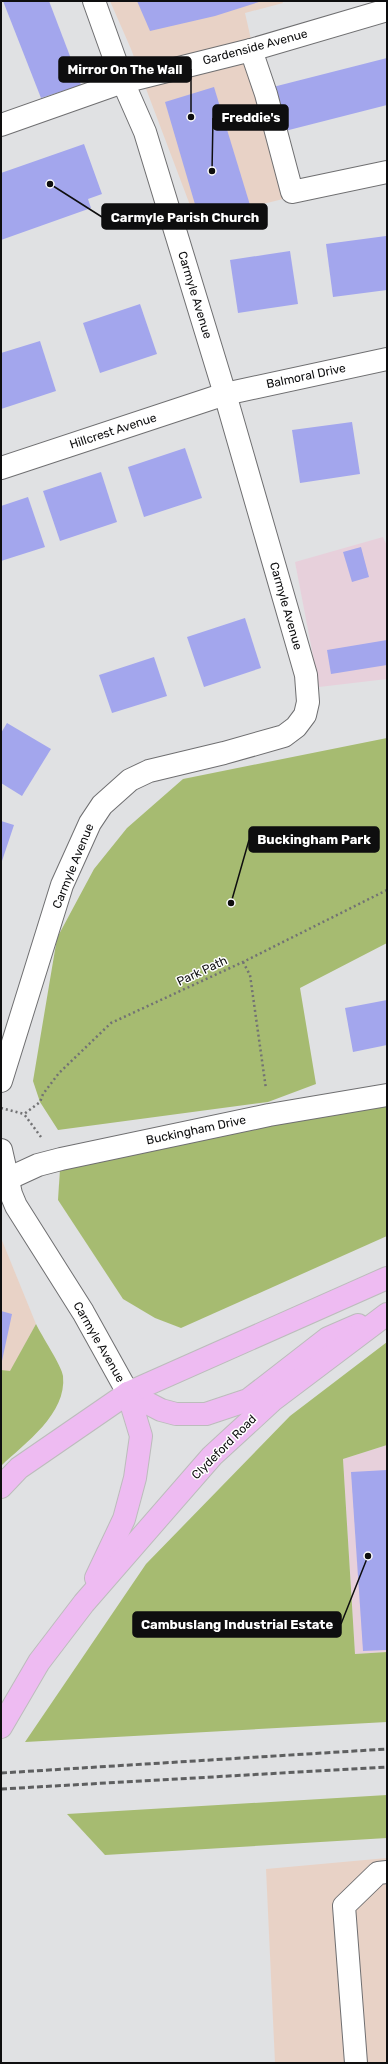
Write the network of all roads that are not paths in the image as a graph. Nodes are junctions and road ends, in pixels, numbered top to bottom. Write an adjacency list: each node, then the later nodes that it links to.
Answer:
1 (94, 1): 4 (street, Carmyle Avenue)
2 (387, 10): 3 (street, Gardenside Avenue)
3 (251, 50): 4 (street, Gardenside Avenue); 6 (street)
4 (123, 82): 5 (street, Gardenside Avenue); 8 (street, Carmyle Avenue)
5 (1, 125)
6 (387, 172)
7 (387, 359): 8 (street, Balmoral Drive)
8 (225, 394): 9 (street, Hillcrest Avenue); 10 (street, Carmyle Avenue)
9 (1, 468)
10 (1, 1081)
11 (387, 1095): 13 (street, Buckingham Drive)
12 (1, 1150): 13 (street, Carmyle Avenue)
13 (4, 1180): 16 (street, Carmyle Avenue)
14 (387, 1278): 16 (main road)
15 (387, 1314): 16 (main road); 18 (main road, Clydeford Road)
16 (128, 1393): 17 (main road, Carmyle Avenue); 18 (main road)
17 (1, 1487)
18 (84, 1603): 19 (main road)
19 (2, 1726)
20 (387, 1872): 21 (street)
21 (356, 2063)

